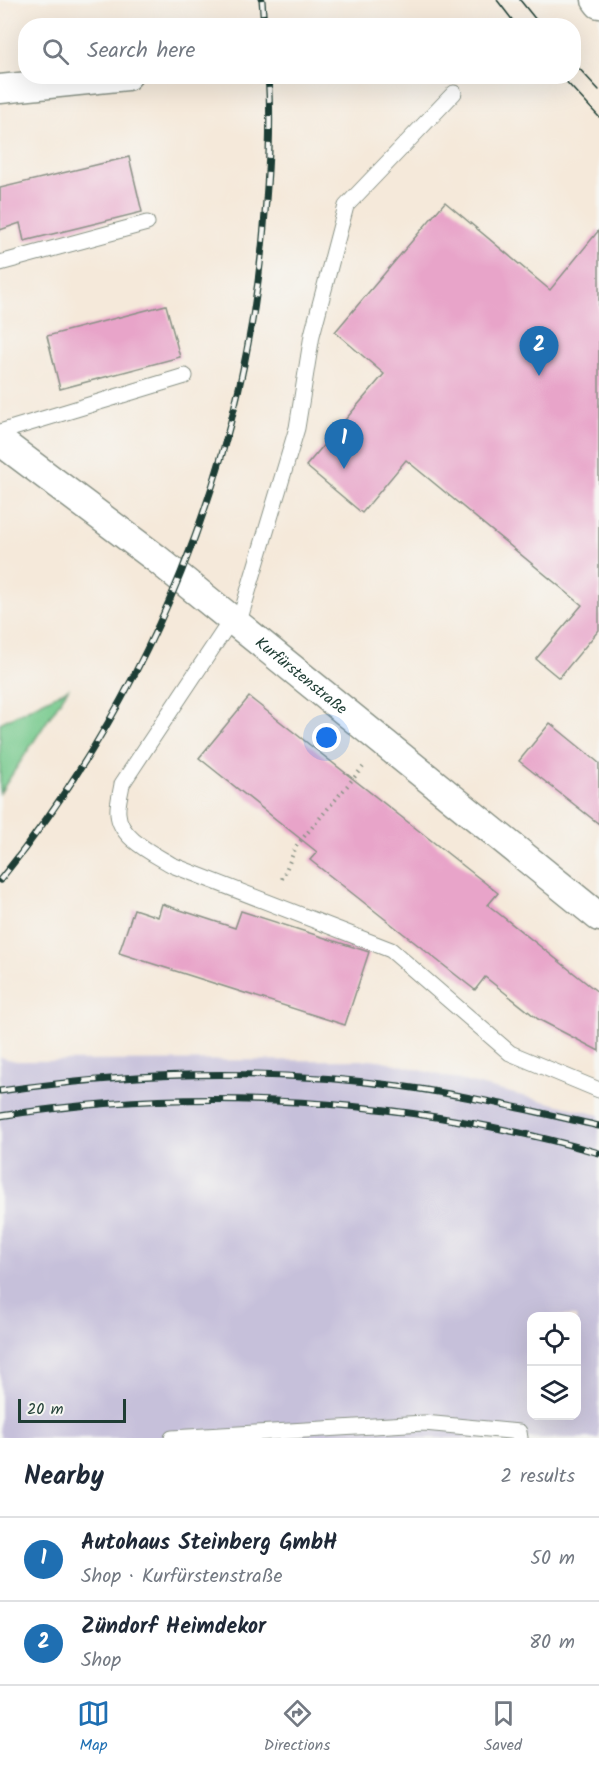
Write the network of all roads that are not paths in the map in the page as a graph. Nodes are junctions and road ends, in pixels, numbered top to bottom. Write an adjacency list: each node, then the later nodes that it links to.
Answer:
1 (596, 0): 2 (street)
2 (599, 4)
3 (49, 84): 4 (street)
4 (0, 89)
5 (454, 93): 11 (lane)
6 (147, 224): 7 (lane)
7 (0, 263)
8 (184, 376): 9 (lane)
9 (0, 432)
10 (0, 441): 11 (street, Kurfürstenstraße)
11 (235, 622): 12 (street, Kurfürstenstraße); 13 (lane)
12 (599, 917)
13 (599, 1090)
14 (172, 1438): 15 (lane)
15 (520, 1438)

